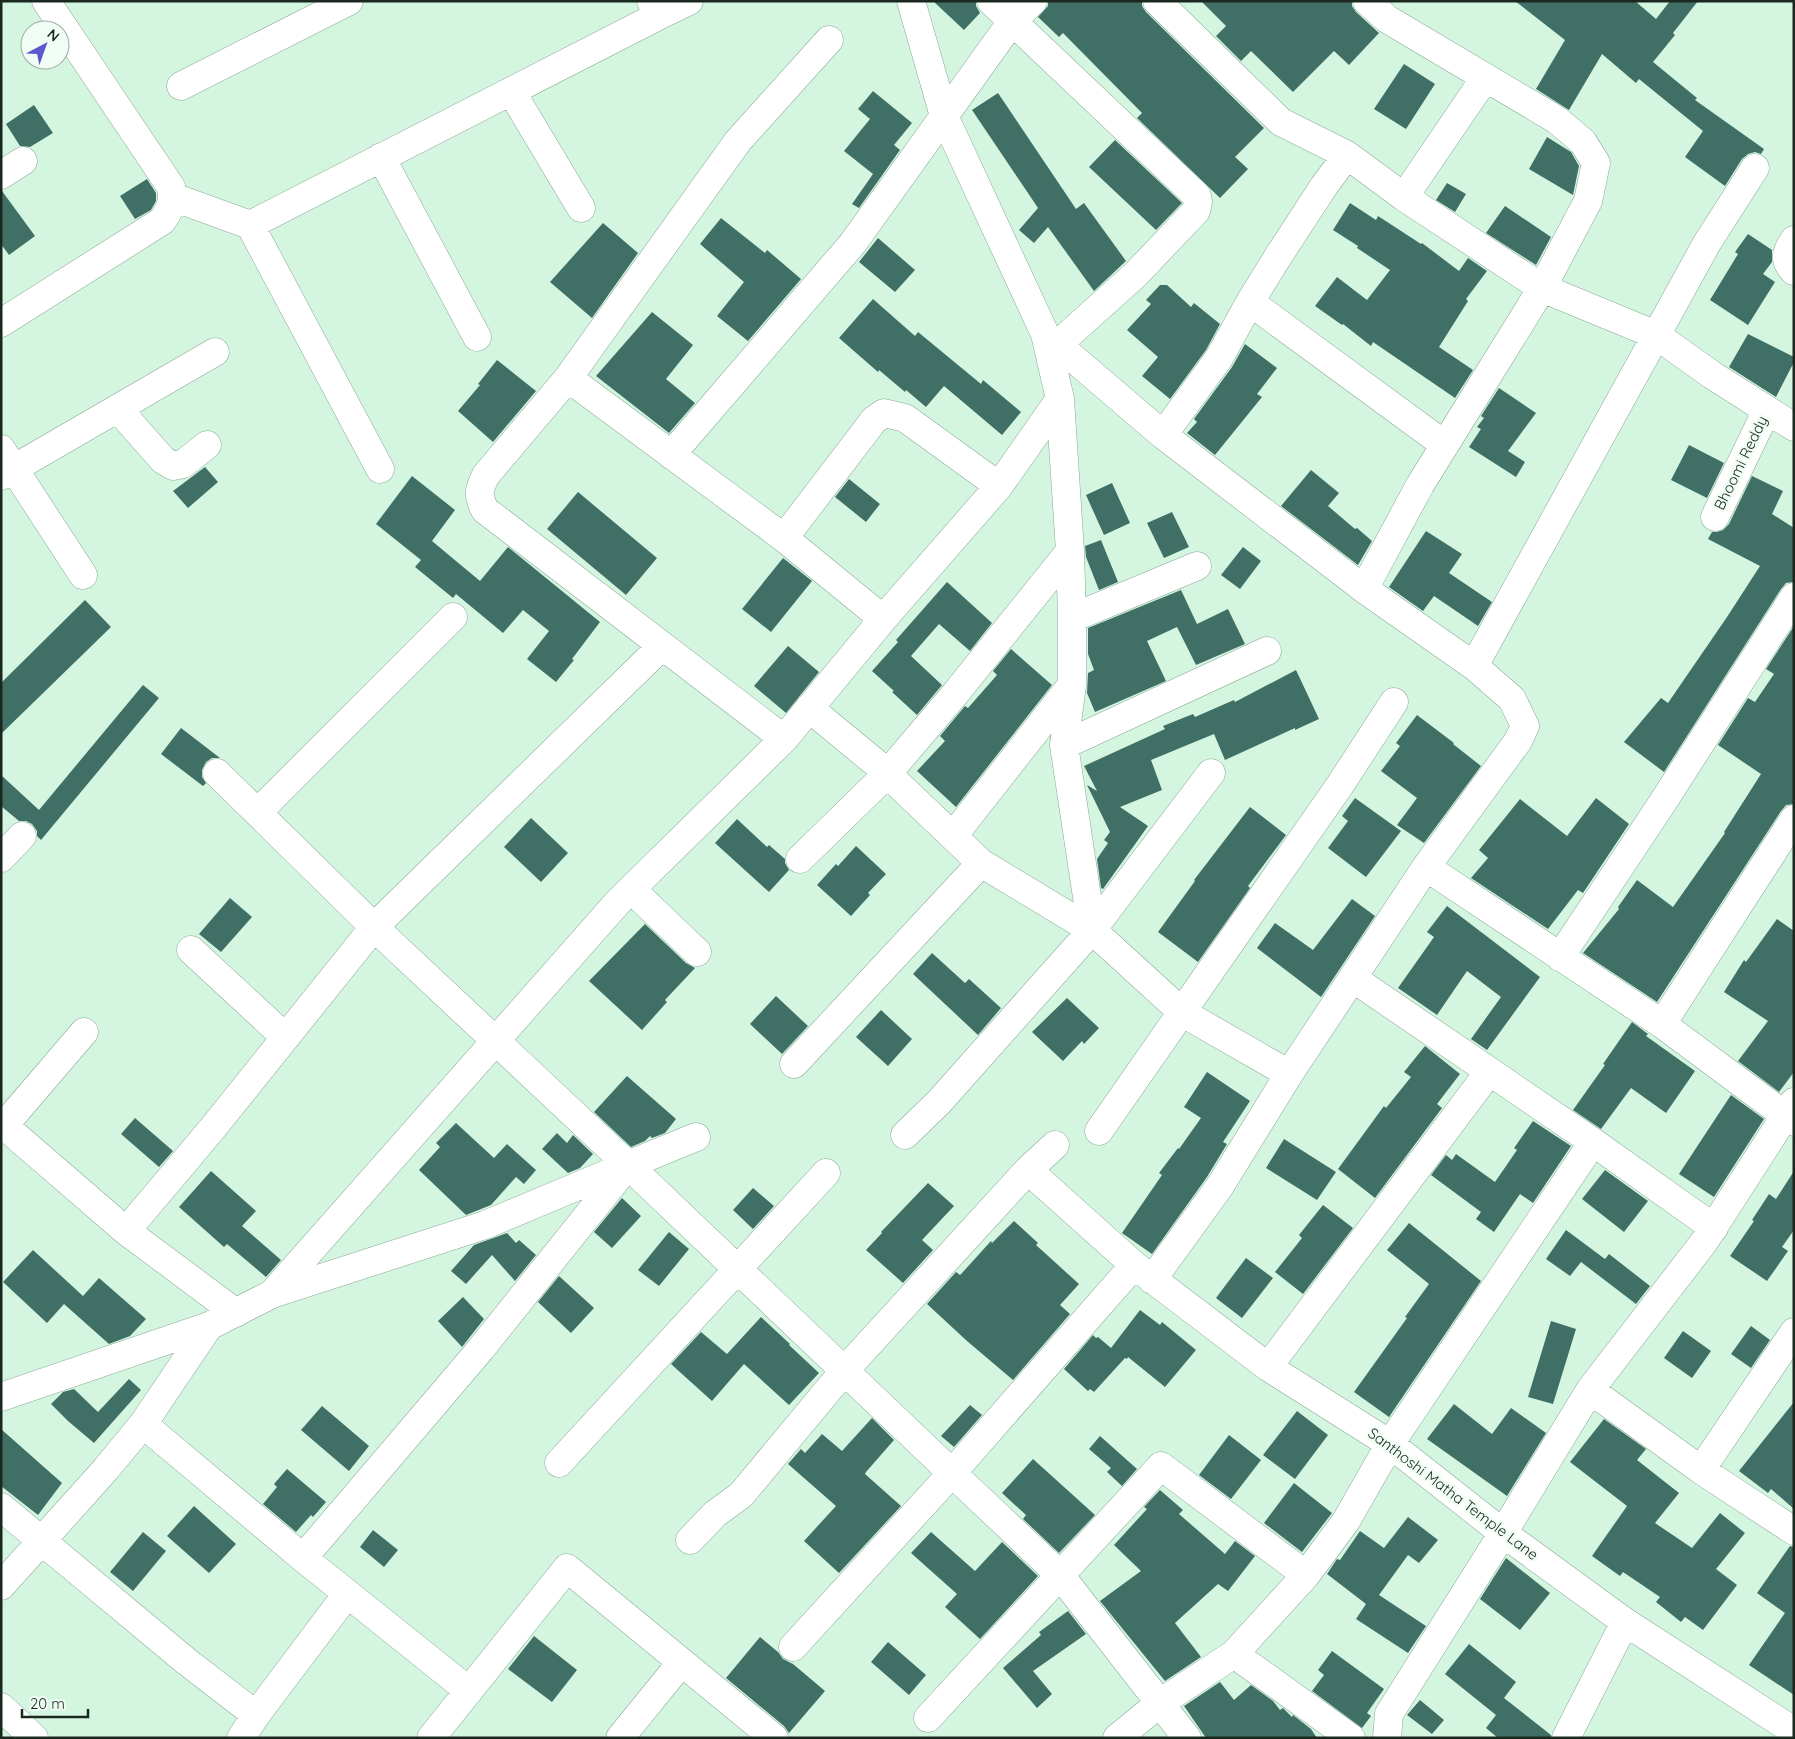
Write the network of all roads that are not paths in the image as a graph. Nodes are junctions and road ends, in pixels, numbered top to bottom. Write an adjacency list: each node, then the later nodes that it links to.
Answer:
1 (46, 1): 19 (street)
2 (349, 1): 13 (street)
3 (689, 1): 8 (street)
4 (911, 1): 15 (street)
5 (991, 1): 10 (street)
6 (1033, 1): 10 (street)
7 (1157, 1): 16 (street)
8 (655, 8): 14 (street)
9 (1377, 10): 12 (street)
10 (1013, 20): 15 (street); 30 (street)
11 (829, 40): 32 (street)
12 (1485, 78): 20 (street); 25 (street)
13 (181, 86)
14 (511, 91): 17 (street); 21 (street)
15 (944, 116): 30 (street); 40 (street)
16 (1347, 156): 20 (street); 26 (street)
17 (381, 158): 22 (street); 29 (street)
18 (1756, 168): 28 (street)
19 (173, 197): 22 (street); 27 (street)
20 (1404, 197): 25 (street)
21 (581, 208)
22 (250, 225): 42 (street)
23 (1794, 240): 24 (street)
24 (1794, 271)
25 (1542, 288): 28 (street); 39 (street)
26 (1250, 302): 37 (street); 39 (street)
27 (1, 323)
28 (1656, 335): 35 (street); 56 (street)
29 (477, 337)
30 (1051, 340): 33 (street); 37 (street)
31 (215, 352): 34 (street)
32 (568, 378): 40 (street); 54 (street)
33 (1060, 399): 43 (street); 46 (street)
34 (118, 408): 38 (street); 41 (street)
35 (1767, 410): 36 (street); 44 (street, Bhoomi Reddy)
36 (1794, 427)
37 (1163, 435): 49 (street)
38 (207, 445)
39 (1445, 445): 49 (street)
40 (671, 455): 45 (street)
41 (6, 465): 48 (street)
42 (380, 469)
43 (999, 486): 45 (street); 53 (street)
44 (1715, 517)
45 (784, 538): 53 (street)
46 (1070, 551): 52 (street); 64 (street)
47 (1197, 566): 52 (street)
48 (83, 575)
49 (1364, 589): 56 (street)
50 (1794, 597): 78 (street)
51 (453, 617): 65 (street)
52 (1072, 618): 57 (street)
53 (883, 619): 59 (street)
54 (662, 646): 60 (street); 74 (street)
55 (1267, 651): 61 (street)
56 (1474, 666): 72 (street)
57 (1072, 685): 61 (street); 68 (street)
58 (1394, 702): 80 (street)
59 (809, 708): 60 (street); 64 (street)
60 (784, 739): 73 (street)
61 (1064, 745): 75 (street)
62 (217, 773): 65 (street)
63 (1211, 773): 75 (street)
64 (887, 774): 68 (street); 70 (street)
65 (258, 812): 74 (street)
66 (1793, 823): 81 (street)
67 (22, 836): 69 (street)
68 (953, 836): 71 (street)
69 (1, 858)
70 (800, 859)
71 (981, 863): 75 (street); 85 (street)
72 (1426, 867): 78 (street); 79 (street)
73 (631, 889): 77 (street); 84 (street)
74 (374, 927): 83 (street); 84 (street)
75 (1092, 930): 80 (street); 91 (street)
76 (191, 950): 83 (street)
77 (697, 952)
78 (1560, 957): 81 (street)
79 (1354, 979): 86 (street); 87 (street)
80 (1183, 1013): 87 (street); 90 (street)
81 (1662, 1024): 88 (street)
82 (84, 1032): 89 (street)
83 (285, 1037): 99 (street)
84 (495, 1041): 95 (street); 102 (street)
85 (794, 1064)
86 (1489, 1072): 93 (street); 106 (street)
87 (1289, 1074): 101 (street)
88 (1791, 1113): 98 (street)
89 (2, 1126): 99 (street)
90 (1099, 1131)
91 (906, 1135)
92 (696, 1137): 95 (street)
93 (1593, 1142): 98 (street); 111 (street)
94 (1055, 1145): 96 (street)
95 (628, 1165): 100 (street); 102 (street); 120 (street)
96 (1028, 1170): 101 (street, Santhoshi Matha Temple Lane); 107 (street)
97 (826, 1174): 100 (street)
98 (1714, 1228): 108 (street)
99 (126, 1231): 103 (street)
100 (736, 1269): 107 (street); 112 (street)
101 (1143, 1272): 106 (street, Santhoshi Matha Temple Lane); 114 (street)
102 (272, 1294): 103 (street)
103 (236, 1312): 104 (street)
104 (209, 1326): 109 (street); 110 (street)
105 (1794, 1332): 113 (street)
106 (1268, 1367): 111 (street, Santhoshi Matha Temple Lane)
107 (844, 1371): 114 (street); 118 (street)
108 (1590, 1390): 113 (street); 117 (street)
109 (1, 1397)
110 (143, 1424): 119 (street); 120 (street)
111 (1390, 1444): 117 (street, Santhoshi Matha Temple Lane); 122 (street)
112 (559, 1463)
113 (1701, 1470): 116 (street)
114 (952, 1474): 121 (street); 126 (street)
115 (1, 1507): 119 (street)
116 (1794, 1530)
117 (1504, 1533): 125 (street, Santhoshi Matha Temple Lane); 143 (street)
118 (690, 1540)
119 (41, 1541): 123 (street); 132 (street)
120 (303, 1558): 124 (street)
121 (1060, 1575): 122 (street); 130 (street); 133 (street)
122 (1306, 1575): 127 (street)
123 (1, 1586)
124 (347, 1594): 129 (street); 132 (street)
125 (1625, 1622): 134 (street, Santhoshi Matha Temple Lane); 144 (street)
126 (793, 1647)
127 (1234, 1654): 130 (street); 142 (street)
128 (681, 1663): 129 (street); 138 (street); 139 (street)
129 (469, 1691): 137 (street)
130 (1160, 1703): 140 (street); 141 (street)
131 (1, 1707): 135 (street)
132 (256, 1715): 136 (street)
133 (928, 1718)
134 (1794, 1731)
135 (34, 1738)
136 (241, 1738)
137 (431, 1738)
138 (620, 1738)
139 (774, 1738)
140 (1117, 1738)
141 (1187, 1738)
142 (1351, 1738)
143 (1388, 1738)
144 (1566, 1738)

